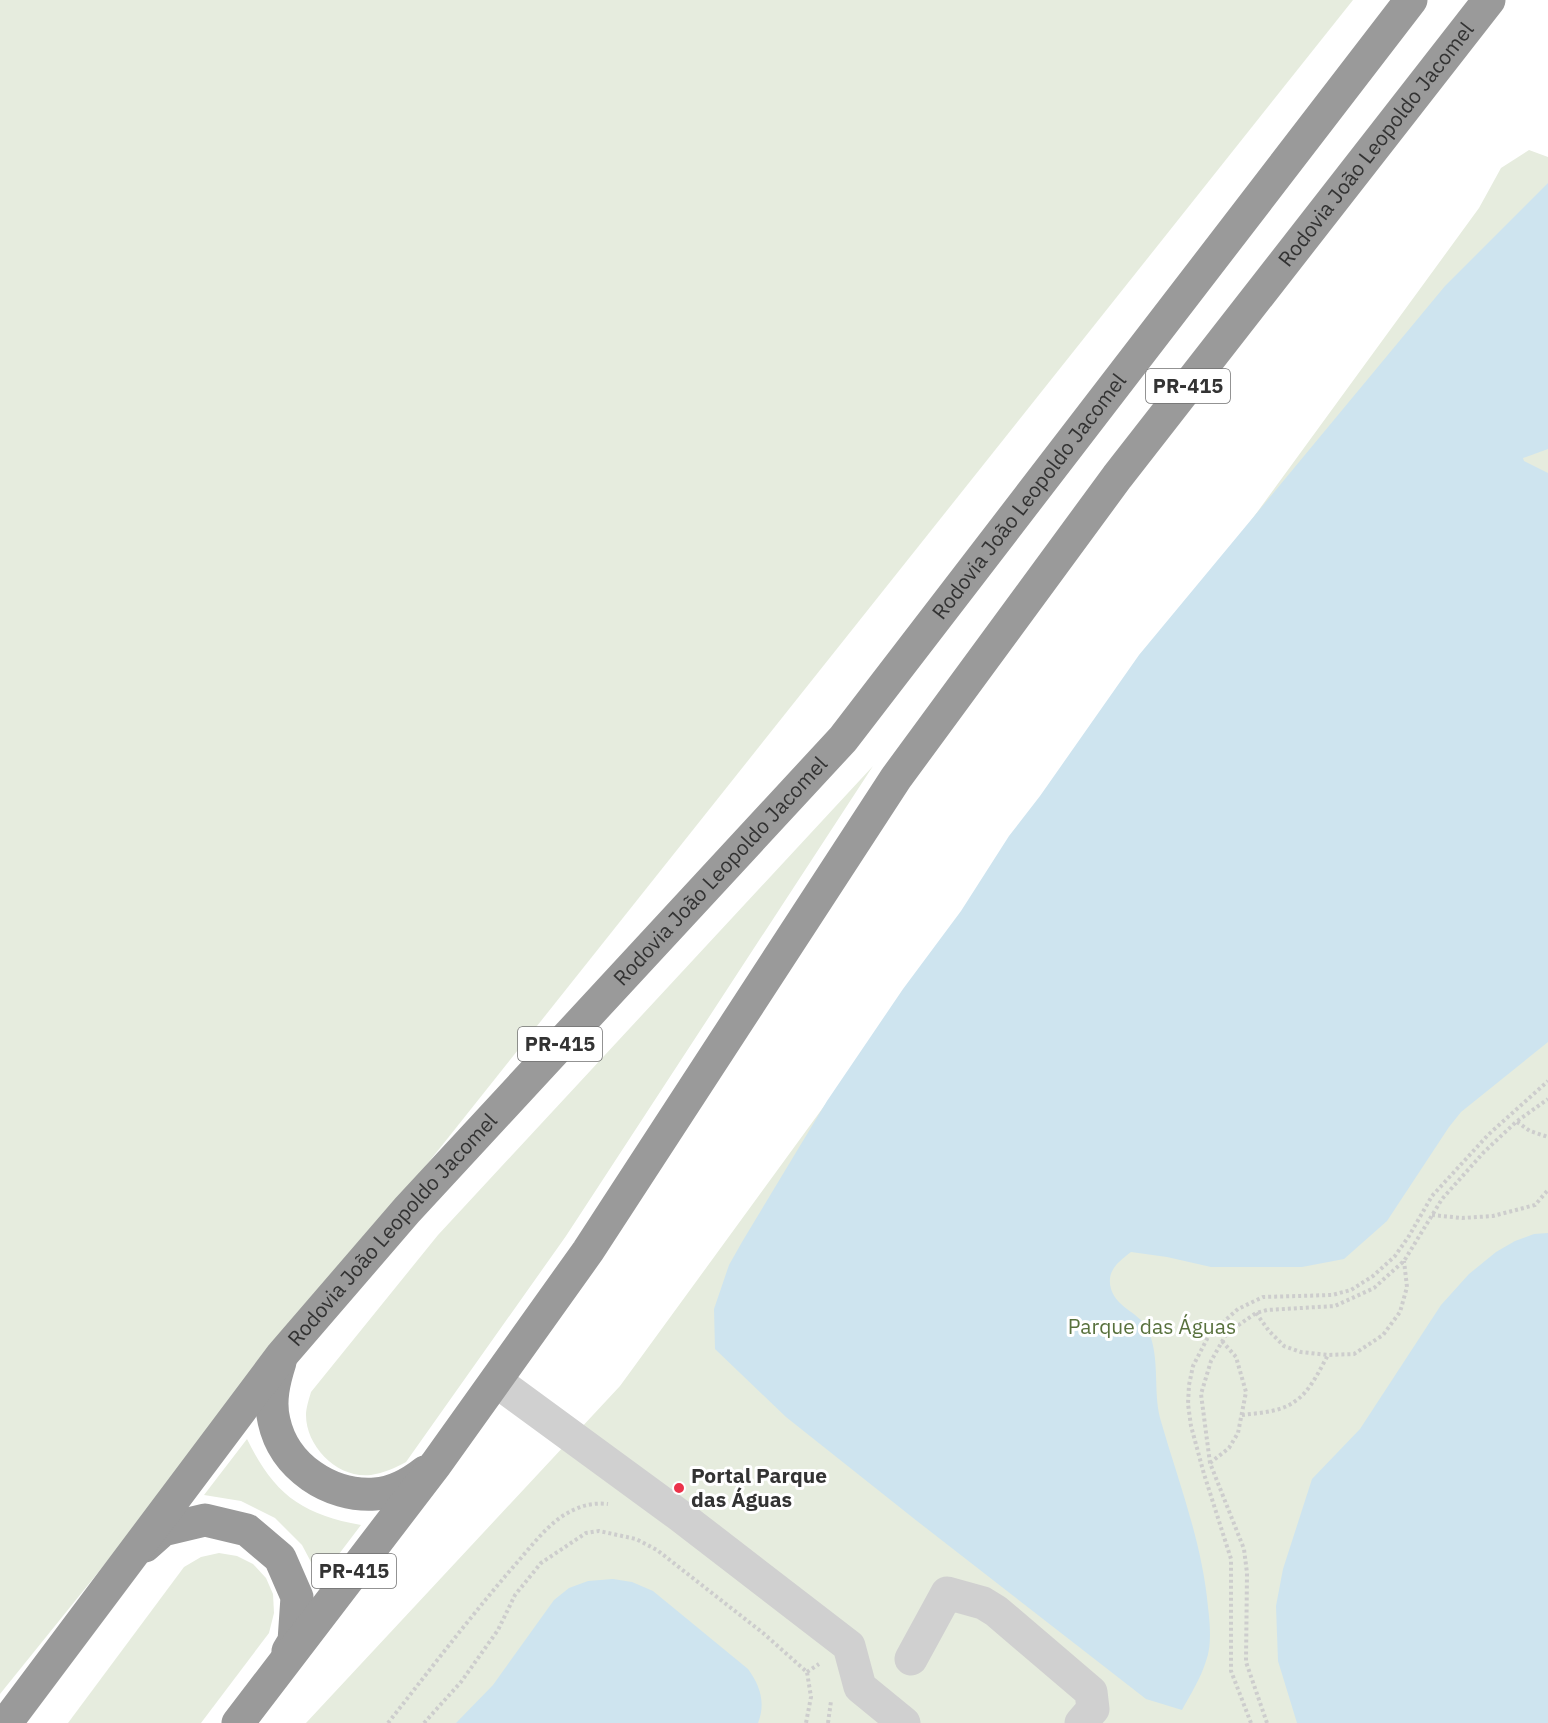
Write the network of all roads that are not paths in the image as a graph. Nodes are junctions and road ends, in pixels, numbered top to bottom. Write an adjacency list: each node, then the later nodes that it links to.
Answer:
1 (1411, 0): 3 (highway, Rodovia João Leopoldo Jacomel / PR-415)
2 (1489, 0): 4 (highway, Rodovia João Leopoldo Jacomel / PR-415)
3 (282, 1355): 5 (highway); 6 (highway, Rodovia João Leopoldo Jacomel / PR-415)
4 (496, 1380): 5 (highway, Rodovia João Leopoldo Jacomel / PR-415); 11 (street)
5 (436, 1464): 8 (highway, Rodovia João Leopoldo Jacomel / PR-415)
6 (130, 1559): 8 (highway); 9 (highway, Rodovia João Leopoldo Jacomel / PR-415)
7 (911, 1659): 12 (street)
8 (272, 1678): 10 (highway, Rodovia João Leopoldo Jacomel / PR-415)
9 (6, 1723)
10 (238, 1723)
11 (904, 1723)
12 (1081, 1723)

